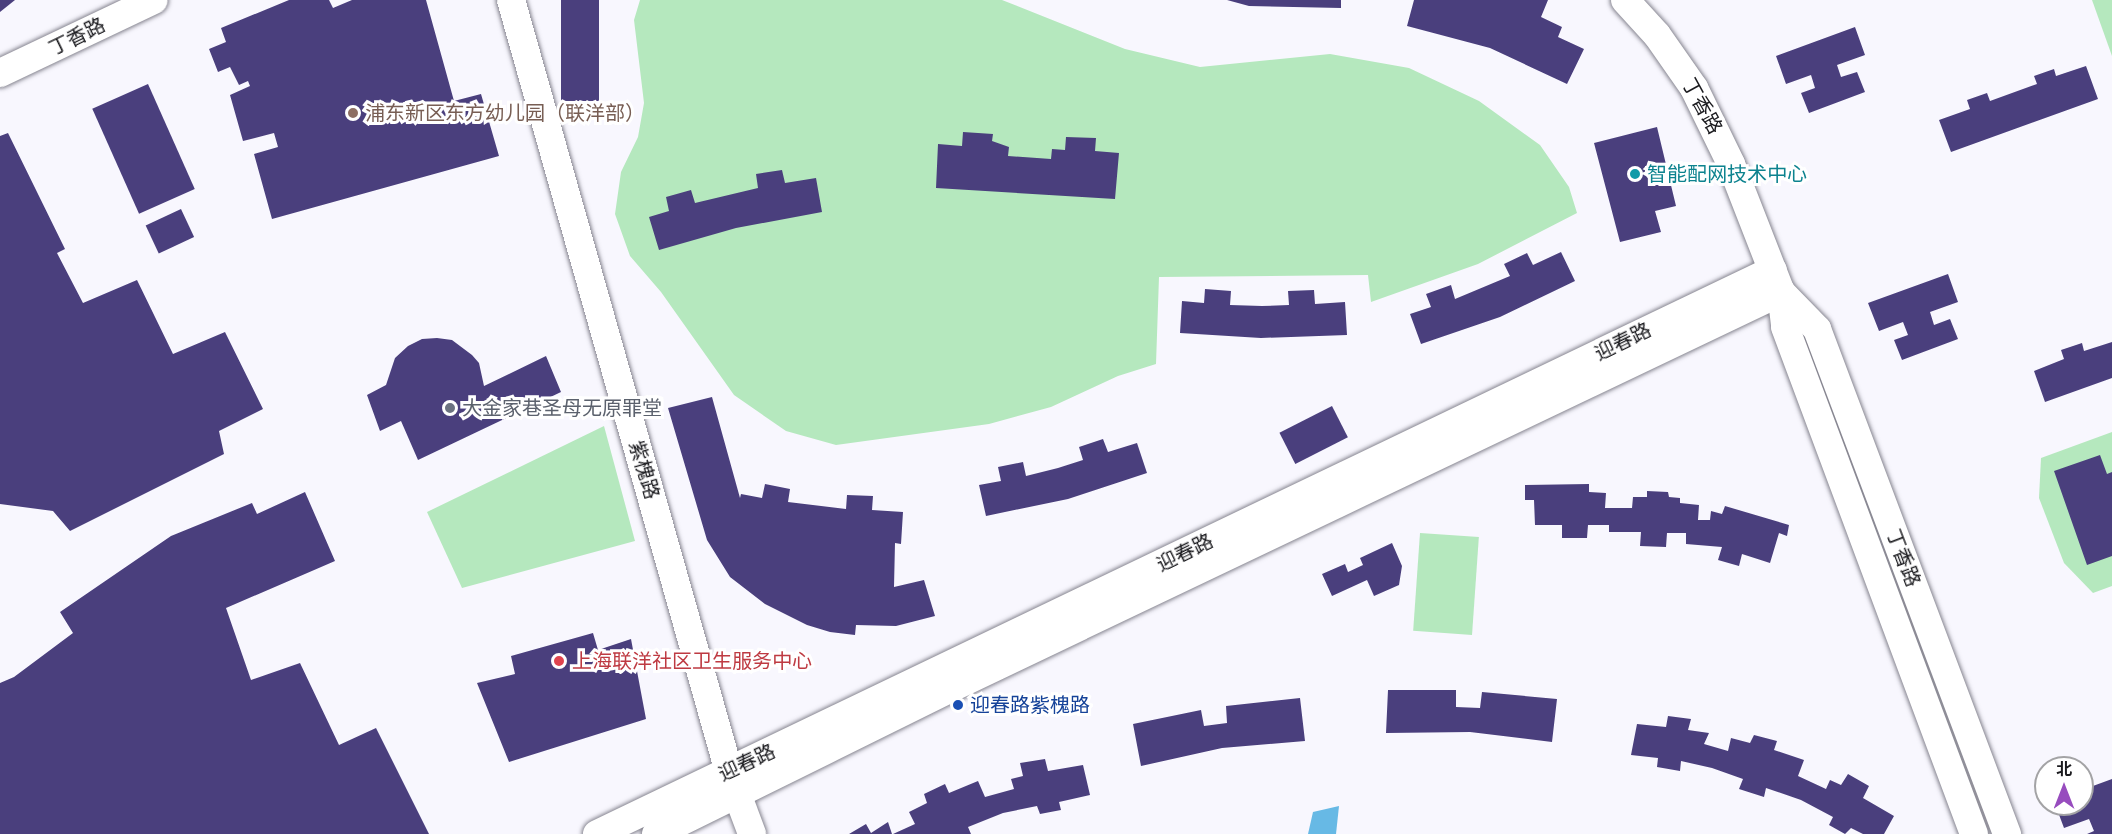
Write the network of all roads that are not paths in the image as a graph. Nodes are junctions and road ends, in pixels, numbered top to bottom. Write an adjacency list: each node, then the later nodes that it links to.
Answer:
1 (154, 0): 4 (street, 丁香路)
2 (512, 0): 6 (street, 紫槐路)
3 (1625, 0): 5 (street, 丁香路)
4 (0, 74)
5 (1777, 281): 6 (street, 迎春路); 10 (street, 丁香路); 11 (street, 丁香路)
6 (732, 782): 7 (street, 迎春路); 8 (street, 迎春路); 9 (street, 紫槐路)
7 (597, 834)
8 (656, 834)
9 (752, 834)
10 (1974, 834)
11 (2007, 834)

